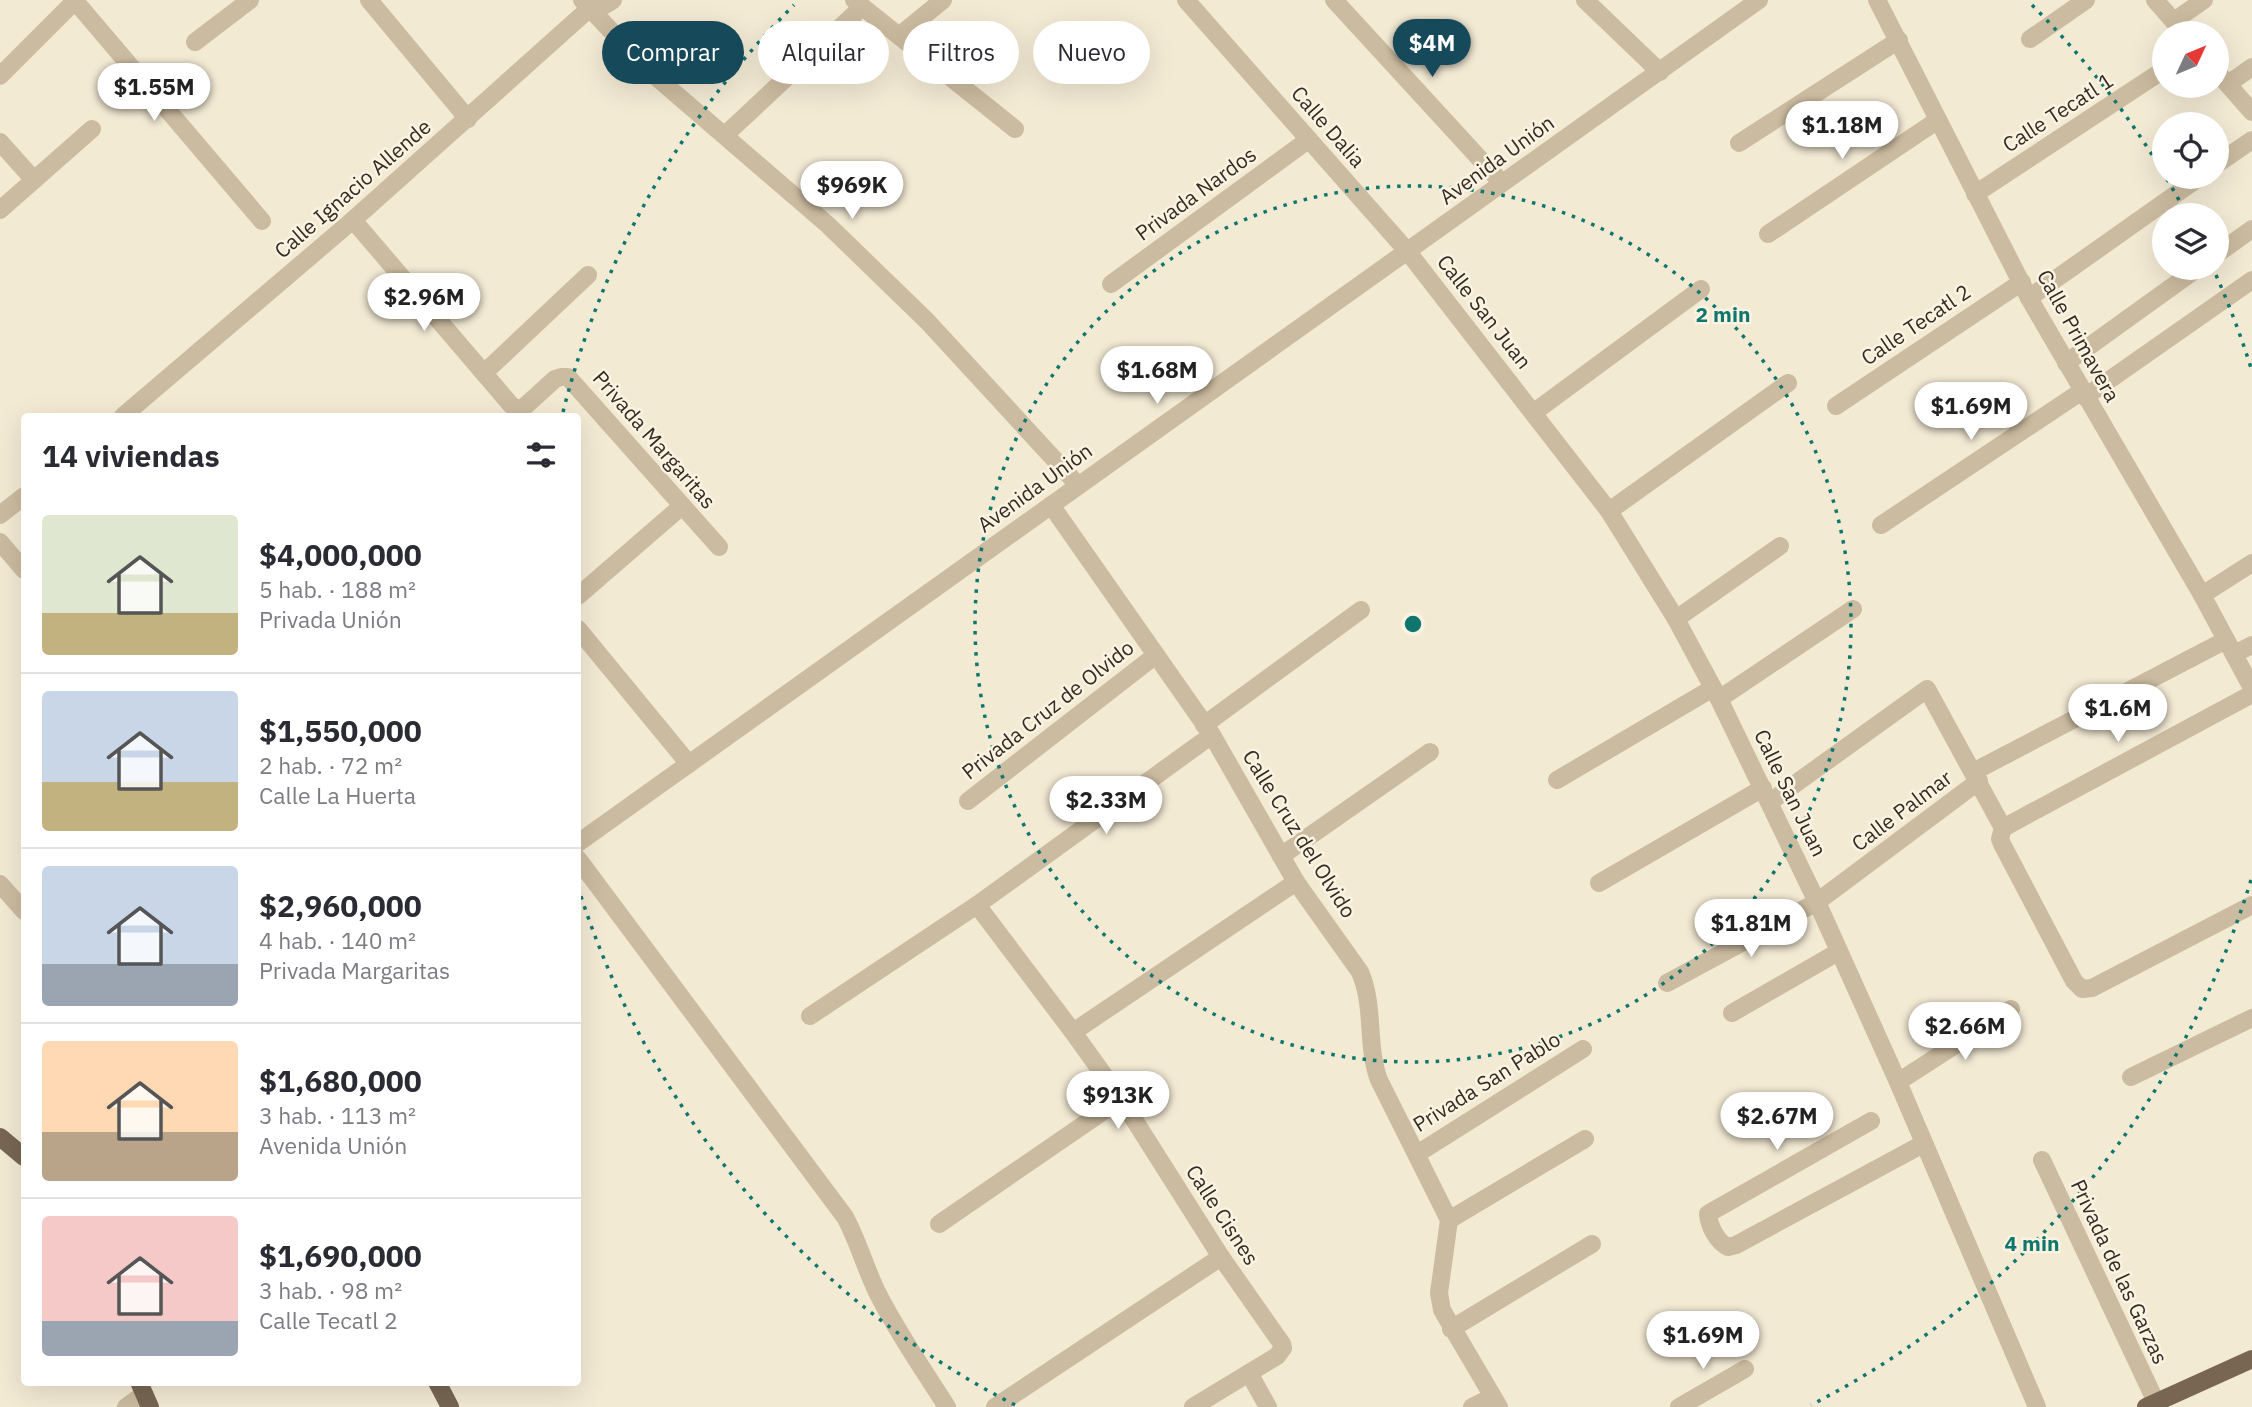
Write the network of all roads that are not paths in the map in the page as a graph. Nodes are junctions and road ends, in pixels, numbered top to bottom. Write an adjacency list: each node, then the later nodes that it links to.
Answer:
1 (76, 0): 25 (street); 45 (street)
2 (250, 0): 21 (street)
3 (369, 0): 29 (street)
4 (613, 0): 15 (street, Calle Ignacio Allende)
5 (943, 0): 18 (street)
6 (1186, 0): 34 (street, Calle Dalia)
7 (1334, 0): 40 (street)
8 (1585, 0): 23 (street)
9 (1759, 0): 23 (street, Avenida Unión)
10 (1877, 0): 20 (street, Calle Primavera)
11 (2086, 0): 19 (street)
12 (2155, 0): 16 (street)
13 (2204, 0): 17 (street)
14 (858, 3): 18 (street); 33 (street)
15 (586, 4): 29 (street, Calle Ignacio Allende); 33 (street)
16 (2174, 21)
17 (2185, 21)
18 (900, 36): 32 (street)
19 (2029, 39)
20 (1899, 40): 30 (street, Calle Primavera); 37 (street)
21 (195, 42)
22 (2252, 67): 24 (street)
23 (1660, 72): 40 (street, Avenida Unión)
24 (2230, 75)
25 (0, 76)
26 (2152, 78): 42 (street, Calle Tecatl 1)
27 (2230, 87): 28 (street)
28 (2252, 112)
29 (468, 119): 44 (street, Calle Ignacio Allende)
30 (1938, 120): 42 (street, Calle Primavera); 47 (street)
31 (92, 129): 39 (street)
32 (1015, 129)
33 (725, 135): 63 (street)
34 (1308, 140): 49 (street, Calle Dalia); 53 (street, Privada Nardos)
35 (2252, 140): 38 (street)
36 (0, 142): 39 (street)
37 (1739, 143)
38 (2229, 156)
39 (34, 180): 43 (street)
40 (1502, 183): 49 (street, Avenida Unión)
41 (2181, 189): 55 (street, Calle Tecatl 2)
42 (1975, 194): 55 (street, Calle Primavera)
43 (0, 210)
44 (353, 220): 57 (street, Privada Margaritas); 61 (street, Calle Ignacio Allende)
45 (262, 221)
46 (2252, 229): 48 (street)
47 (1768, 234)
48 (2229, 245)
49 (1408, 252): 62 (street, Calle San Juan); 63 (street, Avenida Unión)
50 (588, 275): 57 (street)
51 (2182, 280): 56 (street)
52 (2252, 280): 59 (street)
53 (1111, 284)
54 (1702, 289): 62 (street)
55 (2025, 290): 56 (street, Calle Primavera); 60 (street, Calle Tecatl 2)
56 (2066, 363): 59 (street, Calle Primavera)
57 (484, 373): 66 (street, Privada Margaritas)
58 (1788, 383): 67 (street)
59 (2083, 394): 69 (street); 76 (street, Calle Primavera)
60 (1836, 406)
61 (127, 413)
62 (1533, 413): 67 (street, Calle San Juan)
63 (1078, 485): 65 (street, Avenida Unión)
64 (21, 498): 68 (street)
65 (1051, 505): 83 (street, Calle Cruz del Olvido); 89 (street, Avenida Unión)
66 (682, 506): 72 (street, Privada Margaritas); 75 (street)
67 (1609, 511): 79 (street, Calle San Juan)
68 (0, 515)
69 (1881, 526)
70 (0, 542): 74 (street)
71 (1780, 546): 79 (street)
72 (719, 547)
73 (2252, 563): 76 (street)
74 (21, 566)
75 (581, 593)
76 (2202, 595): 82 (street, Calle Primavera)
77 (1853, 609): 85 (street)
78 (1361, 610): 87 (street)
79 (1675, 620): 85 (street, Calle San Juan)
80 (581, 633): 89 (street)
81 (2252, 645): 82 (street, Calle Palmar)
82 (2230, 647): 84 (street, Calle Primavera); 90 (street, Calle Palmar)
83 (1156, 655): 87 (street, Calle Cruz del Olvido); 93 (street, Privada Cruz de Olvido)
84 (2252, 688)
85 (1716, 694): 91 (street); 92 (street, Calle San Juan)
86 (2252, 694): 94 (street)
87 (1208, 730): 96 (street, Calle Cruz del Olvido); 103 (street)
88 (1430, 752): 96 (street)
89 (690, 764): 95 (street, Avenida Unión)
90 (1976, 777): 92 (street); 94 (street); 101 (street, Calle Palmar)
91 (1557, 780)
92 (1767, 795): 99 (street); 101 (street, Calle San Juan)
93 (968, 801)
94 (2003, 828): 104 (street)
95 (581, 841)
96 (1281, 856): 98 (street, Calle Cruz del Olvido)
97 (581, 863): 137 (street)
98 (1296, 882): 111 (street); 121 (street, Calle Cruz del Olvido)
99 (1599, 883)
100 (0, 884): 102 (street)
101 (1817, 902): 105 (street, Calle San Juan); 106 (street, Calle Palmar)
102 (21, 904)
103 (977, 905): 109 (street); 111 (street, Calle Cisnes)
104 (2252, 905)
105 (1838, 951): 108 (street); 114 (street, Calle San Juan)
106 (1667, 983)
107 (2011, 1009): 114 (street)
108 (1732, 1013)
109 (810, 1016)
110 (2252, 1018): 113 (street)
111 (1073, 1031): 115 (street, Calle Cisnes)
112 (1583, 1049): 121 (street, Privada San Pablo)
113 (2131, 1077)
114 (1898, 1082): 119 (street, Calle San Juan)
115 (1121, 1100): 124 (street); 126 (street, Calle Cisnes)
116 (1871, 1121): 119 (street)
117 (0, 1137): 120 (main road)
118 (1585, 1139): 123 (street)
119 (1923, 1144): 143 (street, Calle San Juan)
120 (21, 1154)
121 (1417, 1154): 123 (street, Calle Cruz del Olvido)
122 (2042, 1160): 134 (street, Privada de las Garzas)
123 (1449, 1220): 127 (street)
124 (939, 1224)
125 (1592, 1244): 127 (street)
126 (1220, 1257): 130 (street, Calle Cisnes); 138 (street)
127 (1451, 1329): 133 (street)
128 (2252, 1359): 134 (main road)
129 (1745, 1369): 142 (street)
130 (1249, 1373): 139 (street); 140 (street)
131 (439, 1386): 136 (main road)
132 (144, 1395): 135 (street)
133 (1496, 1402): 141 (street)
134 (2151, 1405)
135 (126, 1407)
136 (450, 1407)
137 (947, 1407)
138 (995, 1407)
139 (1193, 1407)
140 (1268, 1407)
141 (1472, 1407)
142 (1679, 1407)
143 (2037, 1407)

